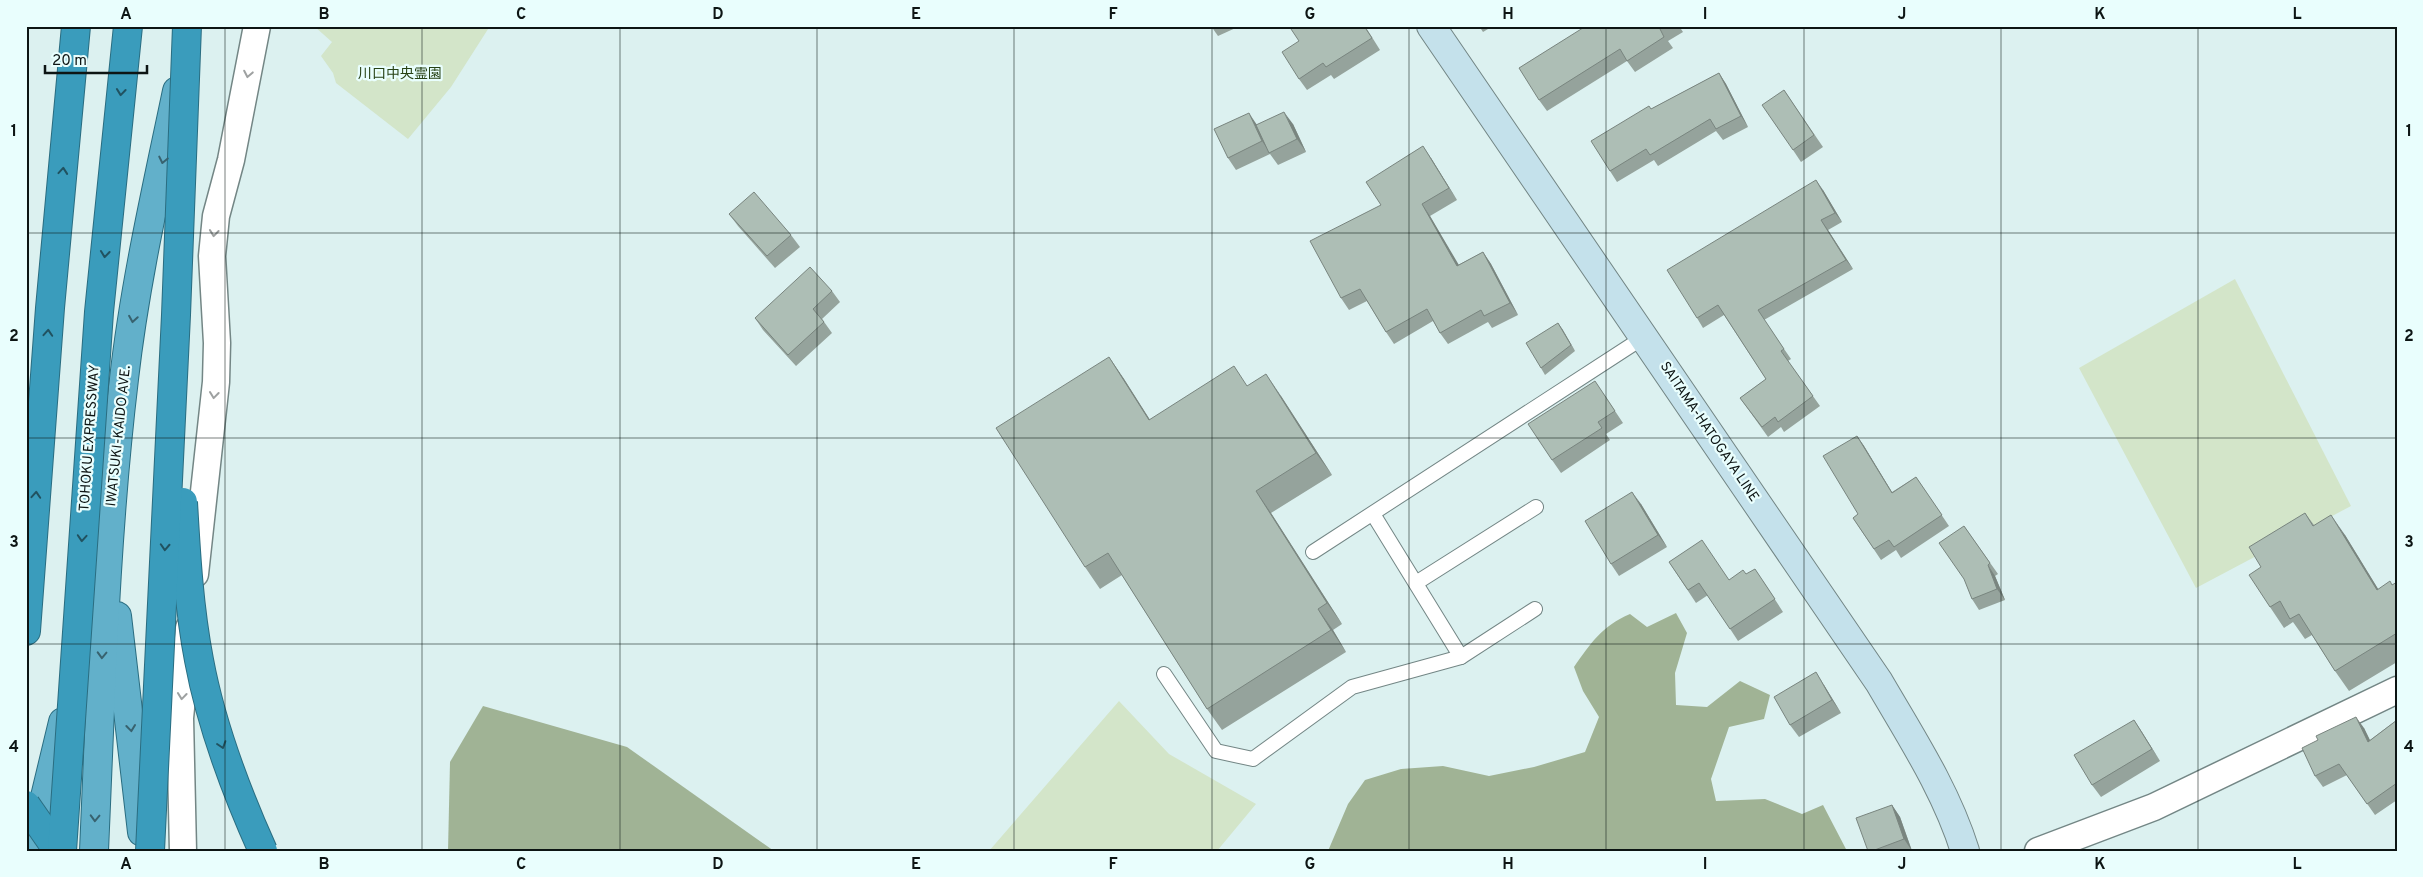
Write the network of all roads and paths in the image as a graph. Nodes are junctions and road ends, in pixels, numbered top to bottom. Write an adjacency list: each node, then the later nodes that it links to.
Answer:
1 (76, 26): 14 (highway, one-way to 1)
2 (128, 26): 20 (highway, TOHOKU EXPRESSWAY, one-way to 20, bridge)
3 (189, 26): 6 (highway, bridge); 10 (highway, IWATSUKI-KAIDO AVE., one-way to 10)
4 (257, 26): 24 (street, one-way to 24)
5 (1431, 26): 7 (main road, SAITAMA-HATOGAYA LINE)
6 (176, 315): 23 (highway, one-way to 23, bridge); 25 (highway, one-way to 25, bridge)
7 (1644, 338): 9 (lane); 26 (main road, SAITAMA-HATOGAYA LINE)
8 (1536, 507): 12 (lane)
9 (1373, 514): 11 (lane); 12 (lane)
10 (107, 540): 19 (highway); 21 (highway, IWATSUKI-KAIDO AVE., one-way to 21); 22 (highway, one-way to 22)
11 (1314, 552)
12 (1416, 583): 15 (lane)
13 (1535, 609): 15 (lane)
14 (26, 630)
15 (1462, 657): 16 (lane)
16 (1164, 674)
17 (2397, 690): 27 (street)
18 (26, 805): 20 (highway, bridge)
19 (32, 851)
20 (60, 851)
21 (94, 851)
22 (144, 851)
23 (150, 851)
24 (182, 851)
25 (263, 851)
26 (1965, 851)
27 (2038, 851)

